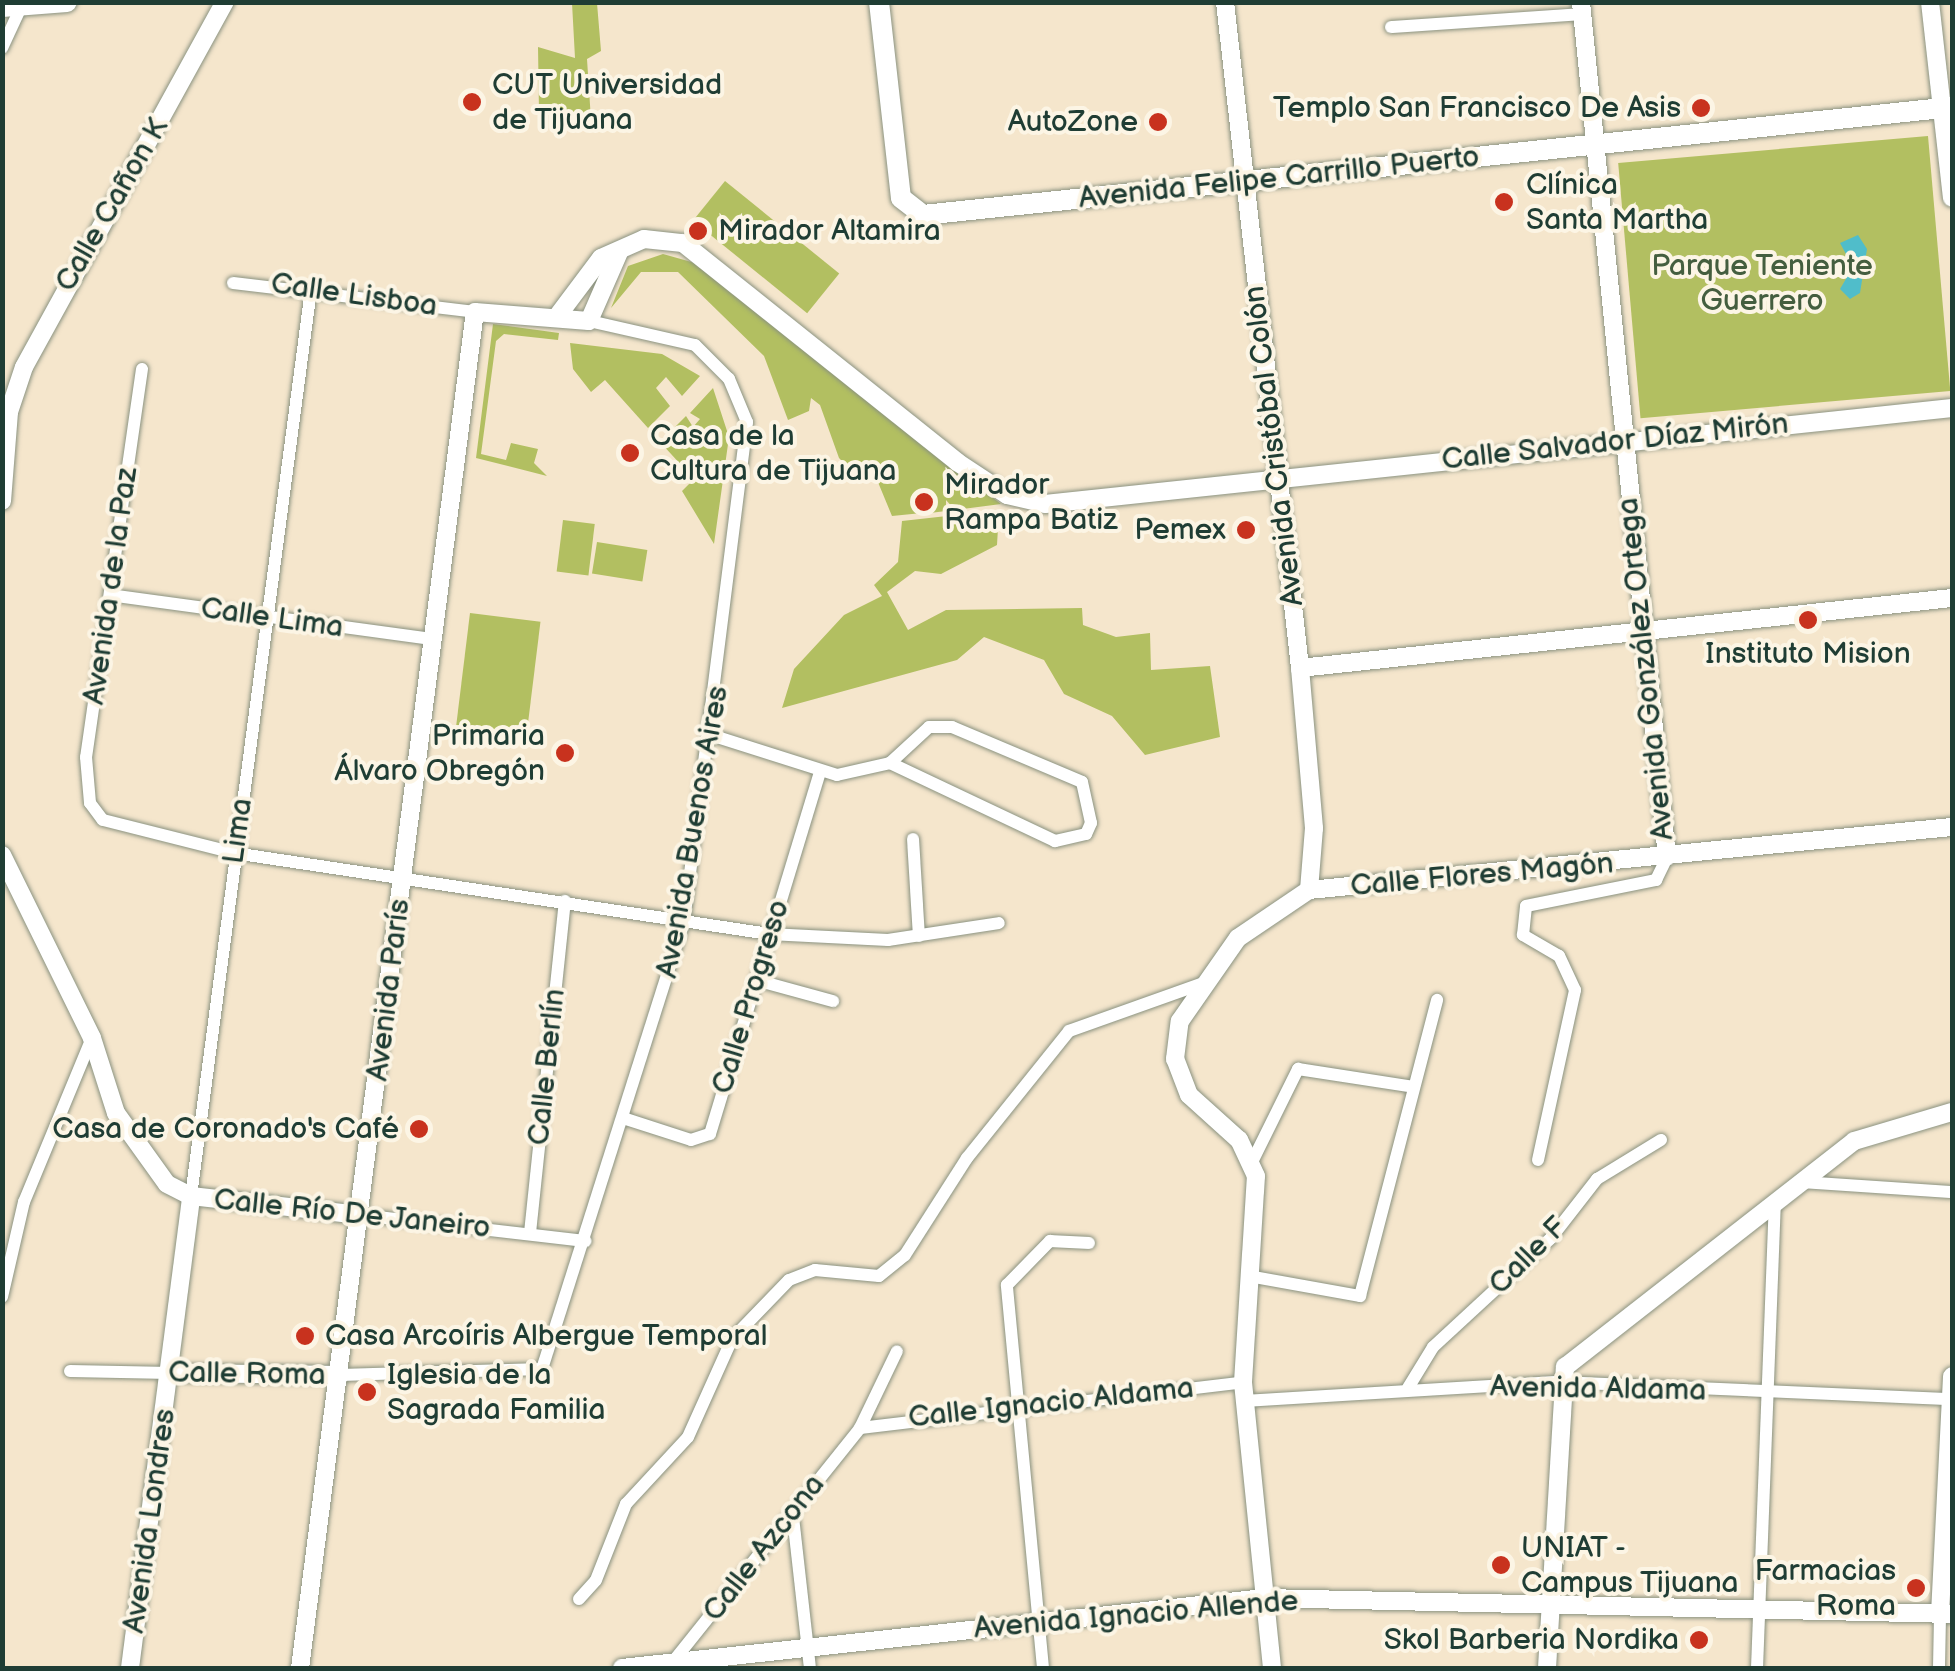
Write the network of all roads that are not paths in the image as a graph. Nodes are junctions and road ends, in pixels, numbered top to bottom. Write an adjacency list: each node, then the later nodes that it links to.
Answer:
1 (68, 2): 6 (main road)
2 (225, 2): 22 (main road, Calle Cañon K)
3 (878, 2): 12 (main road, Avenida Felipe Carrillo Puerto)
4 (1225, 2): 12 (main road, Avenida Cristóbal Colón)
5 (1930, 2): 10 (main road)
6 (12, 7): 9 (street)
7 (1581, 8): 8 (street); 11 (main road, Avenida González Ortega)
8 (1391, 27)
9 (2, 48)
10 (1948, 108): 11 (main road, Avenida Felipe Carrillo Puerto); 13 (main road)
11 (1593, 147): 12 (main road, Avenida Felipe Carrillo Puerto); 23 (main road, Avenida González Ortega)
12 (1242, 182): 24 (main road, Avenida Cristóbal Colón)
13 (1952, 198)
14 (620, 250): 18 (main road); 19 (main road); 24 (main road, Calle Salvador Díaz Mirón)
15 (232, 283): 16 (street, Calle Lisboa)
16 (311, 289): 17 (street, Calle Lisboa); 28 (street, Lima)
17 (475, 312): 18 (main road); 30 (main road, Avenida París)
18 (556, 318): 19 (main road)
19 (589, 321): 32 (street, Avenida Buenos Aires)
20 (142, 369): 26 (street, Avenida de la Paz)
21 (1952, 408): 23 (main road, Calle Salvador Díaz Mirón)
22 (6, 412): 25 (main road, Calle Cañon K)
23 (1621, 442): 24 (main road, Calle Salvador Díaz Mirón); 29 (main road, Avenida González Ortega)
24 (1278, 477): 31 (main road, Avenida Cristóbal Colón)
25 (2, 501)
26 (110, 596): 28 (street, Calle Lima); 37 (street, Avenida de la Paz)
27 (1952, 598): 29 (main road)
28 (266, 618): 30 (street, Calle Lima); 37 (street, Lima)
29 (1643, 631): 31 (main road); 39 (main road, Avenida González Ortega)
30 (433, 639): 40 (main road, Avenida París)
31 (1300, 668): 41 (main road, Avenida Cristóbal Colón)
32 (714, 736): 34 (street); 43 (street, Avenida Buenos Aires)
33 (890, 763): 33 (street); 34 (street)
34 (819, 776): 45 (street, Calle Progreso)
35 (1952, 826): 39 (main road, Calle Flores Magón)
36 (913, 838): 46 (street)
37 (234, 853): 40 (street); 60 (street, Lima)
38 (2, 855): 51 (main road, Calle Río De Janeiro)
39 (1666, 858): 41 (main road, Calle Flores Magón); 57 (street)
40 (404, 877): 42 (street); 62 (main road, Avenida París)
41 (1309, 890): 48 (main road)
42 (565, 901): 43 (street); 63 (street, Calle Berlín)
43 (684, 922): 45 (street); 54 (street, Avenida Buenos Aires)
44 (999, 923): 46 (street)
45 (769, 934): 46 (street); 47 (street, Calle Progreso)
46 (919, 936)
47 (756, 980): 50 (street); 54 (street, Calle Progreso)
48 (1201, 984): 56 (main road); 83 (street)
49 (1437, 1000): 52 (street)
50 (833, 1001)
51 (92, 1038): 60 (main road, Calle Río De Janeiro); 67 (street)
52 (1414, 1087): 56 (street); 66 (street)
53 (1952, 1112): 58 (main road)
54 (626, 1119): 64 (street, Avenida Buenos Aires)
55 (1661, 1140): 75 (street, Calle F)
56 (1252, 1160): 66 (main road)
57 (1538, 1160)
58 (1799, 1182): 59 (street); 61 (main road)
59 (1952, 1192)
60 (191, 1196): 62 (main road, Calle Río De Janeiro); 71 (main road, Lima)
61 (1776, 1199): 74 (main road); 77 (street)
62 (360, 1215): 63 (street, Calle Río De Janeiro); 72 (main road, Avenida París)
63 (530, 1233): 64 (street, Calle Río De Janeiro)
64 (586, 1241): 69 (street, Avenida Buenos Aires)
65 (1089, 1243): 79 (street)
66 (1248, 1276): 76 (main road)
67 (2, 1297)
68 (897, 1351): 80 (street, Calle Azcona)
69 (542, 1369): 72 (street, Calle Roma)
70 (70, 1371): 71 (street, Calle Roma)
71 (171, 1373): 72 (main road, Calle Roma); 90 (main road, Avenida Londres)
72 (340, 1375): 91 (main road, Avenida París)
73 (1952, 1376): 78 (main road)
74 (1559, 1382): 75 (street, Avenida Aldama); 77 (street, Avenida Aldama); 84 (main road)
75 (1408, 1388): 76 (street, Avenida Aldama)
76 (1243, 1391): 79 (street, Calle Ignacio Aldama); 82 (main road)
77 (1767, 1394): 78 (street, Avenida Aldama); 85 (street)
78 (1952, 1399): 86 (main road)
79 (1016, 1406): 80 (street, Calle Ignacio Aldama); 87 (street)
80 (860, 1428): 81 (street, Calle Azcona)
81 (793, 1517): 88 (street); 89 (street, Calle Azcona)
82 (1264, 1598): 84 (main road, Avenida Ignacio Allende); 87 (main road, Avenida Ignacio Allende); 95 (main road)
83 (578, 1599)
84 (1552, 1602): 85 (main road, Avenida Ignacio Allende); 96 (main road)
85 (1759, 1609): 86 (main road, Avenida Ignacio Allende); 97 (street)
86 (1946, 1614): 98 (street)
87 (1038, 1623): 88 (main road, Avenida Ignacio Allende); 94 (street)
88 (808, 1646): 89 (main road, Avenida Ignacio Allende); 93 (street)
89 (671, 1664): 92 (main road, Avenida Ignacio Allende)
90 (130, 1668)
91 (300, 1668)
92 (622, 1668)
93 (810, 1668)
94 (1043, 1668)
95 (1272, 1668)
96 (1547, 1668)
97 (1757, 1668)
98 (1939, 1668)

